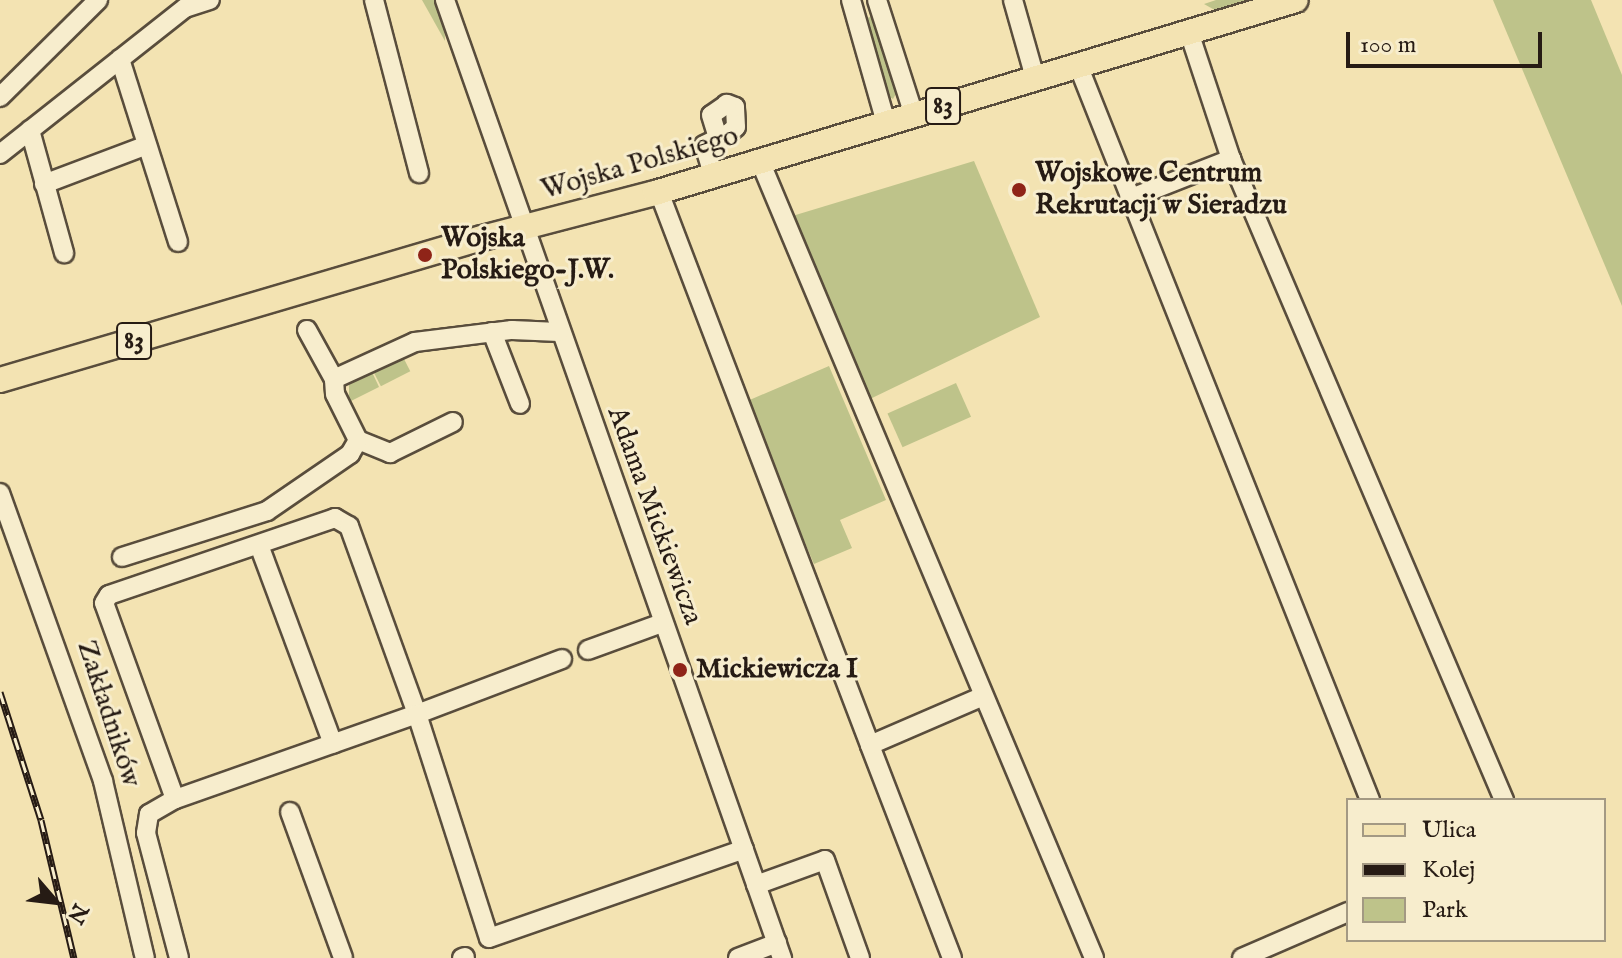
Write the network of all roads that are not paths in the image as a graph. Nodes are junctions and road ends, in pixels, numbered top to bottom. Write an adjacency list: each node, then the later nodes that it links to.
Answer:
1 (98, 0): 13 (street)
2 (210, 0): 10 (street)
3 (374, 0): 22 (street)
4 (445, 0): 27 (street, Adama Mickiewicza)
5 (1013, 0): 12 (street)
6 (1296, 0): 9 (main road, Wojska Polskiego / 83)
7 (878, 4): 8 (street); 14 (street)
8 (853, 7): 15 (street)
9 (1189, 32): 11 (main road, Wojska Polskiego / 83); 20 (street)
10 (120, 59): 16 (street); 18 (street)
11 (1078, 65): 12 (main road, Wojska Polskiego / 83); 26 (street)
12 (1035, 78): 14 (main road, Wojska Polskiego / 83)
13 (0, 97)
14 (914, 115): 15 (main road, Wojska Polskiego / 83)
15 (886, 123): 21 (main road, Wojska Polskiego / 83)
16 (30, 130): 19 (street); 24 (street)
17 (718, 138): 23 (street)
18 (147, 145): 24 (street); 28 (street)
19 (0, 154)
20 (1231, 159): 26 (street); 49 (street)
21 (760, 161): 23 (main road, Wojska Polskiego / 83); 44 (street)
22 (419, 173)
23 (713, 174): 25 (main road, Wojska Polskiego / 83)
24 (44, 184): 29 (street)
25 (659, 192): 27 (main road, Wojska Polskiego / 83); 47 (street)
26 (1129, 199): 48 (street)
27 (524, 227): 32 (street, Adama Mickiewicza); 34 (main road, Wojska Polskiego / 83)
28 (178, 242)
29 (64, 253)
30 (307, 330): 33 (street)
31 (492, 332): 32 (street); 33 (street); 35 (street)
32 (559, 332): 41 (street, Adama Mickiewicza)
33 (334, 379): 37 (street)
34 (0, 380)
35 (520, 404)
36 (453, 422): 37 (street)
37 (358, 440): 40 (street)
38 (0, 493): 56 (street, Zakładników)
39 (259, 545): 45 (street); 46 (street); 50 (street)
40 (122, 557)
41 (662, 623): 42 (street); 52 (street, Adama Mickiewicza)
42 (588, 650)
43 (562, 659): 45 (street)
44 (983, 696): 47 (street); 62 (street)
45 (417, 714): 46 (street); 52 (street)
46 (333, 744): 50 (street)
47 (870, 745): 61 (street)
48 (1369, 798)
49 (1503, 798)
50 (175, 799): 57 (street)
51 (290, 812): 58 (street)
52 (744, 849): 53 (street, Adama Mickiewicza)
53 (756, 885): 55 (street, Adama Mickiewicza); 60 (street)
54 (1346, 913): 63 (street)
55 (780, 951): 59 (street)
56 (145, 958)
57 (179, 958)
58 (343, 958)
59 (738, 958)
60 (860, 958)
61 (952, 958)
62 (1094, 958)
63 (1242, 958)

